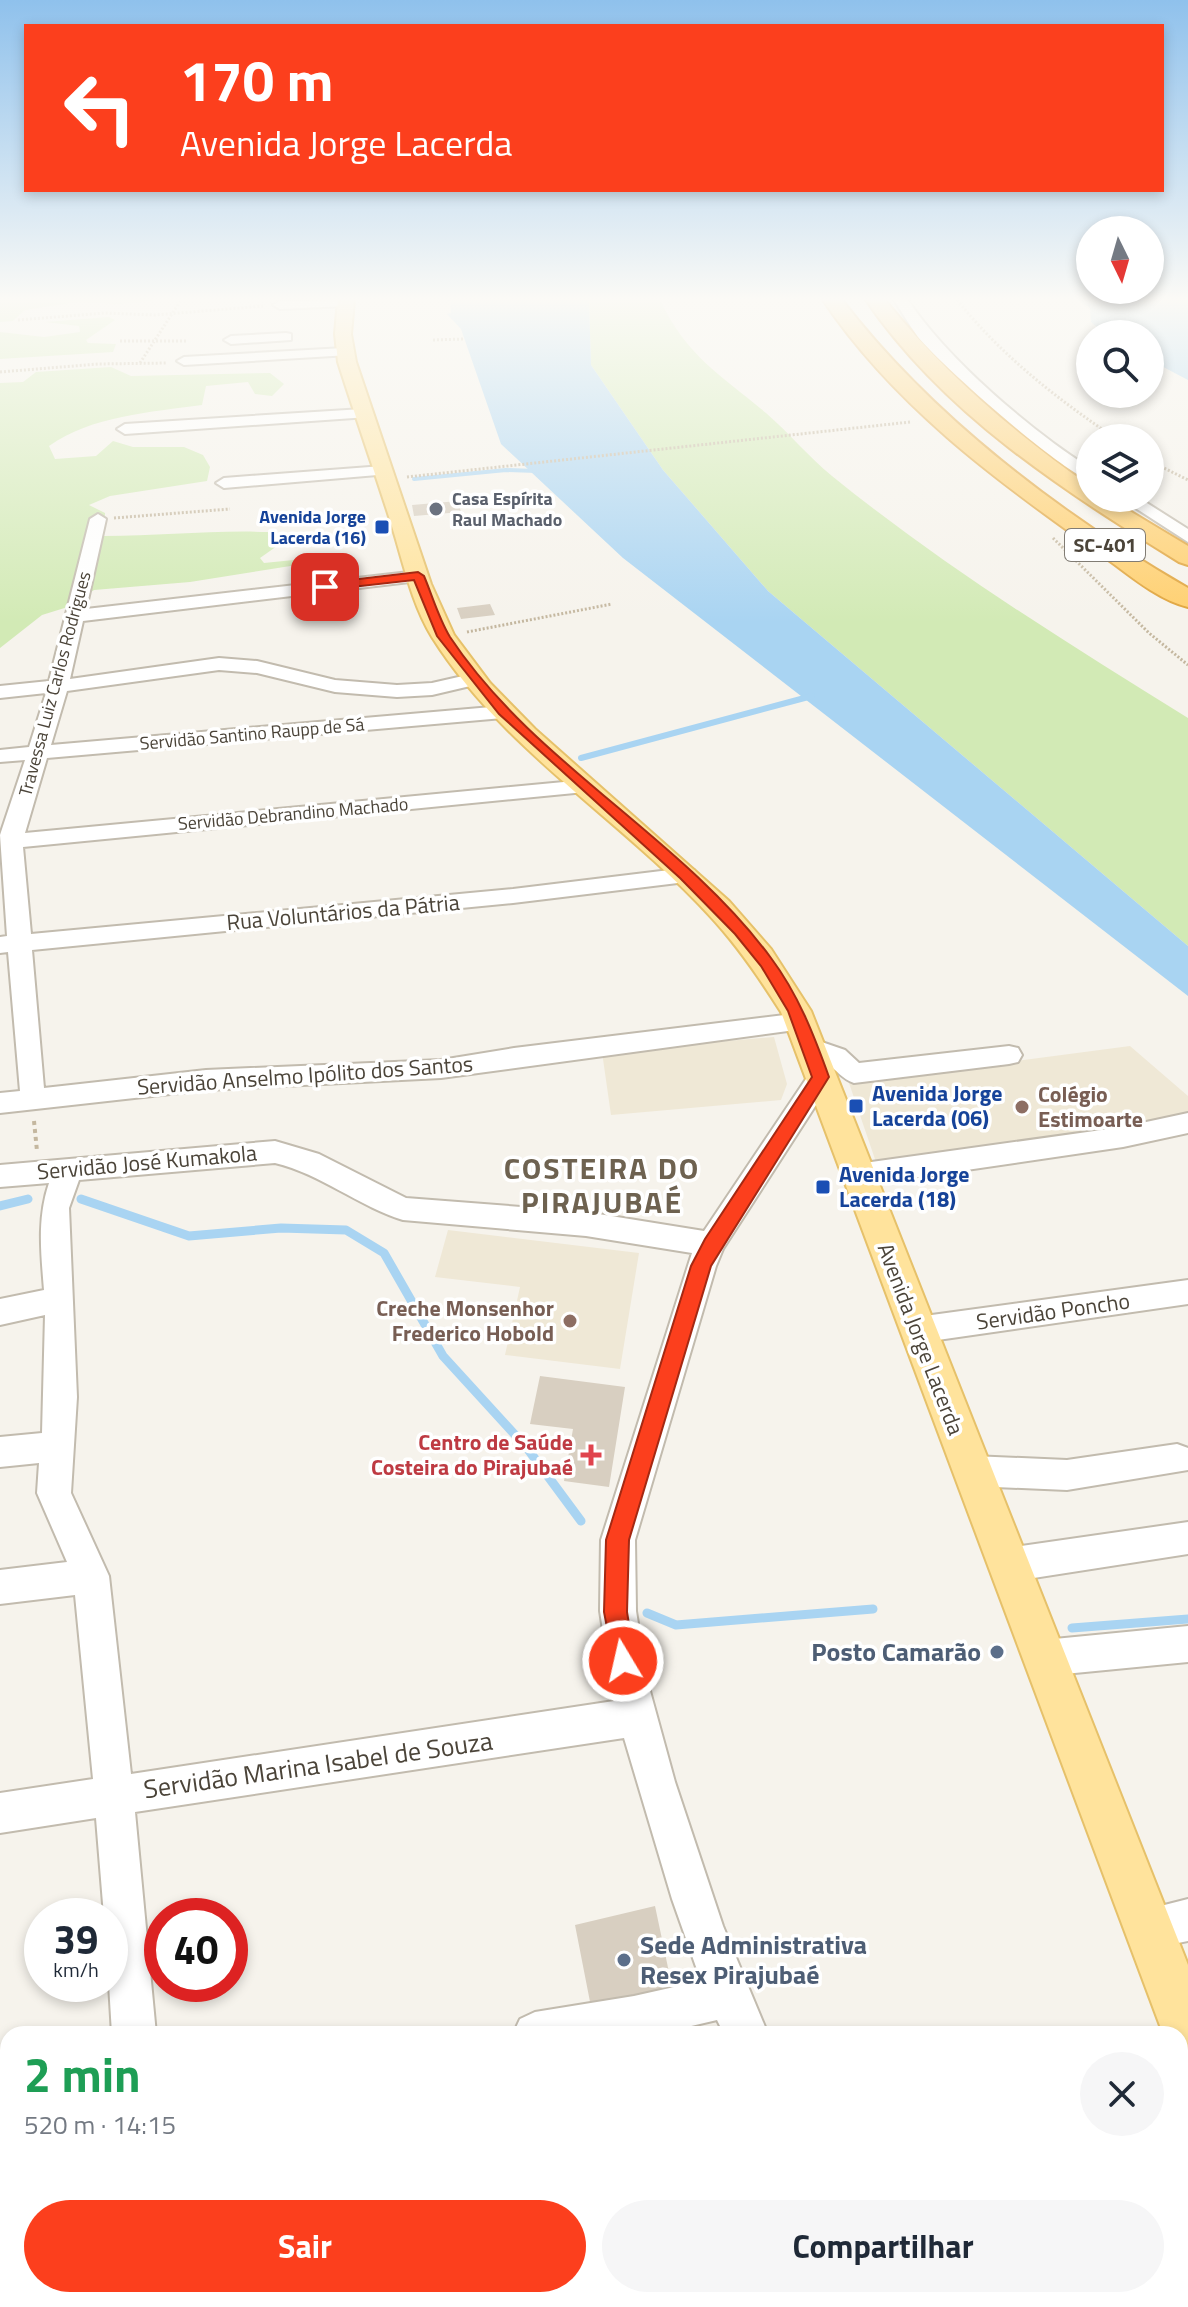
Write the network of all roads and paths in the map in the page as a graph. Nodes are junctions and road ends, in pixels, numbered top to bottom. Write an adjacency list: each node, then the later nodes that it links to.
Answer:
1 (362, 408): 6 (main road, Avenida Jorge Lacerda)
2 (926, 408): 23 (highway, SC-401)
3 (976, 408): 15 (highway, SC-401)
4 (1003, 408): 10 (street)
5 (1073, 408): 8 (path)
6 (363, 414): 9 (street); 12 (main road, Avenida Jorge Lacerda)
7 (910, 422): 12 (path)
8 (1096, 424)
9 (125, 429)
10 (1076, 465)
11 (1164, 468): 13 (path)
12 (385, 475): 14 (street); 22 (main road, Avenida Jorge Lacerda)
13 (1188, 480)
14 (224, 483)
15 (1076, 488)
16 (230, 509): 19 (path)
17 (1114, 512): 21 (highway, SC-401)
18 (1150, 512): 20 (street)
19 (98, 519): 25 (street, Travessa Luiz Carlos Rodrigues)
20 (1188, 537)
21 (1188, 557)
22 (418, 576): 25 (street); 26 (main road, Avenida Jorge Lacerda)
23 (1188, 599)
24 (612, 604): 26 (path)
25 (76, 616): 28 (street, Travessa Luiz Carlos Rodrigues)
26 (443, 636): 27 (main road, Avenida Jorge Lacerda)
27 (476, 679): 28 (street); 30 (main road, Avenida Jorge Lacerda)
28 (58, 687): 29 (street); 31 (street, Travessa Luiz Carlos Rodrigues)
29 (0, 692)
30 (503, 712): 31 (street, Servidão Santino Raupp de Sá); 33 (main road, Avenida Jorge Lacerda)
31 (39, 753): 32 (street, Servidão Santino Raupp de Sá); 34 (street, Travessa Luiz Carlos Rodrigues)
32 (0, 756)
33 (585, 786): 34 (street, Servidão Debrandino Machado); 35 (main road, Avenida Jorge Lacerda)
34 (5, 842): 36 (street, Travessa Luiz Carlos Rodrigues)
35 (686, 875): 36 (street, Rua Voluntários da Pátria); 37 (main road, Avenida Jorge Lacerda)
36 (9, 944): 39 (street, Travessa Luiz Carlos Rodrigues)
37 (811, 1049): 38 (street); 39 (street, Servidão Anselmo Ipólito dos Santos); 43 (main road, Avenida Jorge Lacerda); 45 (street)
38 (1009, 1055)
39 (31, 1093): 40 (street, Servidão Anselmo Ipólito dos Santos); 42 (path)
40 (0, 1103)
41 (1188, 1123): 43 (street)
42 (54, 1170): 44 (street, Servidão José Kumakola); 45 (street, Servidão José Kumakola); 47 (street)
43 (857, 1175): 49 (main road, Avenida Jorge Lacerda)
44 (0, 1176)
45 (711, 1244): 60 (street)
46 (1188, 1292): 49 (street, Servidão Poncho)
47 (60, 1299): 48 (street); 50 (street)
48 (0, 1312)
49 (917, 1330): 53 (main road, Avenida Jorge Lacerda)
50 (56, 1447): 51 (street); 56 (street)
51 (0, 1452)
52 (1177, 1459): 53 (street)
53 (972, 1471): 55 (main road, Avenida Jorge Lacerda)
54 (1188, 1538): 55 (street)
55 (1008, 1565): 59 (main road, Avenida Jorge Lacerda)
56 (91, 1576): 57 (street); 61 (street)
57 (0, 1587)
58 (1188, 1644): 59 (street)
59 (1044, 1658): 64 (main road, Avenida Jorge Lacerda)
60 (636, 1717): 61 (street, Servidão Marina Isabel de Souza); 65 (street)
61 (114, 1795): 62 (street, Servidão Marina Isabel de Souza); 66 (street)
62 (0, 1813)
63 (1188, 1920): 64 (street)
64 (1148, 1928): 69 (main road, Avenida Jorge Lacerda)
65 (728, 1996): 67 (street); 68 (street)
66 (133, 2026)
67 (584, 2026)
68 (742, 2026)
69 (1186, 2026)

